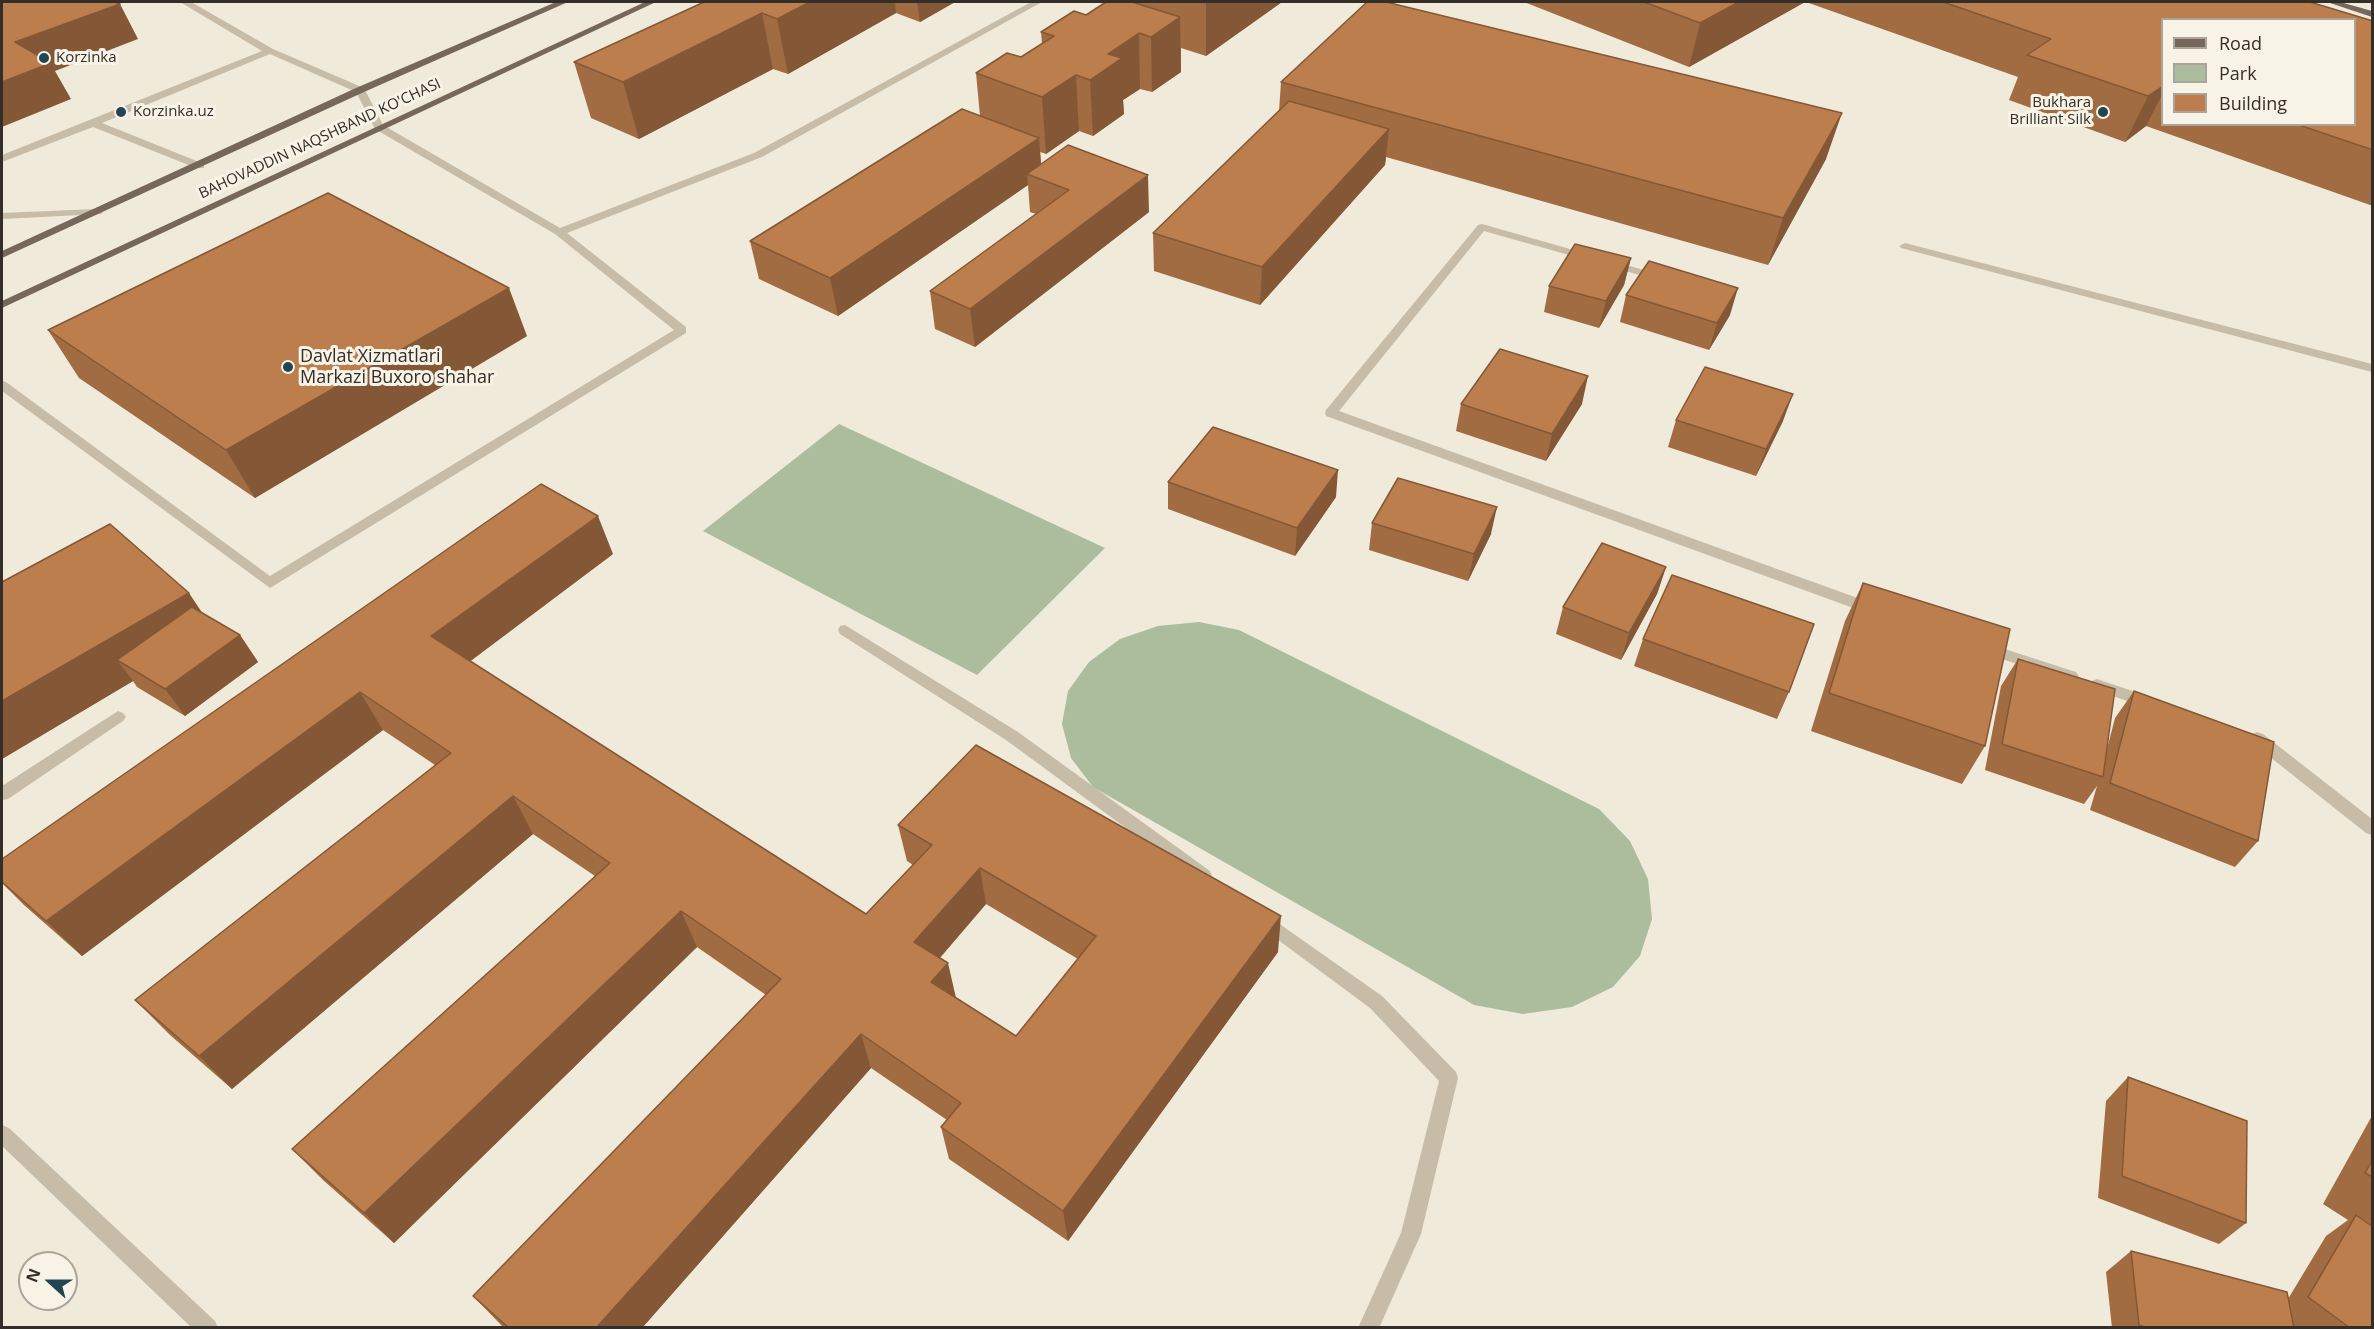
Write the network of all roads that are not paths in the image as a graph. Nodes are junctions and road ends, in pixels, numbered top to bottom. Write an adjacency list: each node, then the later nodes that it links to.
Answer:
1 (185, 2): 7 (street)
2 (563, 2): 8 (main road, BAHOVADDIN NAQSHBAND KO'CHASI)
3 (651, 2): 10 (main road, BAHOVADDIN NAQSHBAND KO'CHASI)
4 (1037, 2): 15 (street)
5 (2332, 2): 6 (main road)
6 (2373, 14)
7 (270, 51): 8 (street); 9 (street)
8 (360, 90): 10 (street); 12 (main road, BAHOVADDIN NAQSHBAND KO'CHASI)
9 (93, 123): 11 (street); 12 (street)
10 (379, 127): 15 (street); 19 (main road, BAHOVADDIN NAQSHBAND KO'CHASI)
11 (2, 159)
12 (200, 166): 13 (main road, BAHOVADDIN NAQSHBAND KO'CHASI)
13 (98, 212): 14 (street); 17 (main road, BAHOVADDIN NAQSHBAND KO'CHASI)
14 (2, 216)
15 (559, 232): 21 (street)
16 (1905, 246): 20 (street)
17 (2, 255)
18 (1676, 282): 22 (street)
19 (2, 305)
20 (2373, 368)
21 (2, 385)
22 (1888, 615)
23 (845, 630): 30 (street)
24 (1967, 641): 25 (street)
25 (2158, 705)
26 (118, 717): 28 (street)
27 (2246, 734): 29 (street)
28 (2, 794)
29 (2373, 828)
30 (1223, 890)
31 (1251, 911): 34 (street)
32 (2, 1134): 33 (street)
33 (208, 1328)
34 (1368, 1328)

